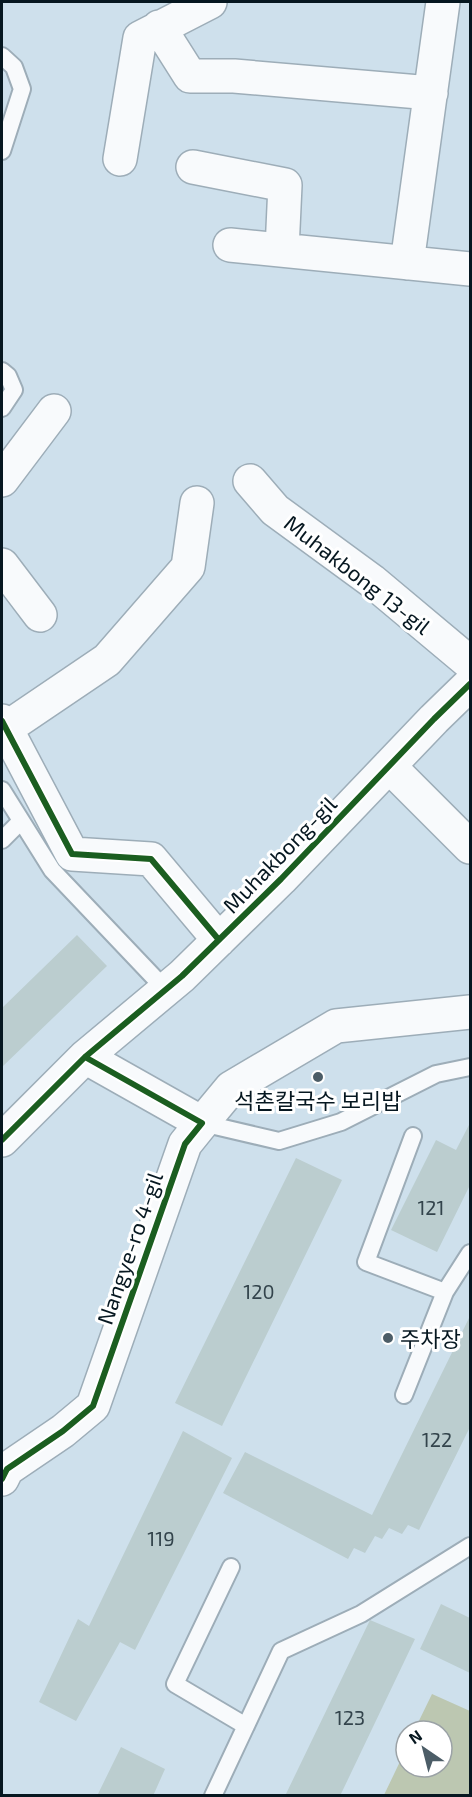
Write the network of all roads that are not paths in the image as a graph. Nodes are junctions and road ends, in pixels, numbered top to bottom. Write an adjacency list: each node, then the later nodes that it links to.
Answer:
1 (210, 2): 3 (street)
2 (443, 2): 5 (street)
3 (159, 27): 5 (street); 7 (street)
4 (2, 56): 6 (lane)
5 (431, 93): 11 (street)
6 (2, 151)
7 (120, 159)
8 (193, 167): 10 (street)
9 (230, 245): 10 (street)
10 (282, 250): 11 (street)
11 (407, 263): 12 (street)
12 (471, 269)
13 (2, 371): 14 (lane)
14 (2, 408)
15 (54, 411): 16 (street)
16 (2, 480)
17 (250, 481): 21 (street, Muhakbong 13-gil)
18 (197, 503): 23 (street)
19 (2, 565): 20 (street)
20 (40, 615)
21 (471, 663)
22 (471, 684): 24 (street, Muhakbong-gil)
23 (3, 725): 29 (street)
24 (389, 766): 28 (street); 29 (street, Muhakbong-gil)
25 (2, 790): 26 (lane)
26 (21, 821): 27 (lane); 30 (lane)
27 (2, 840)
28 (471, 847)
29 (219, 940): 30 (street, Muhakbong-gil)
30 (166, 990): 32 (street, Muhakbong-gil)
31 (471, 1012): 34 (street, Nangye-ro 4-gil)
32 (85, 1058): 34 (street); 36 (street, Muhakbong-gil)
33 (471, 1067): 34 (lane)
34 (202, 1123): 40 (street, Nangye-ro 4-gil)
35 (413, 1137): 38 (lane)
36 (2, 1140)
37 (471, 1253): 38 (lane)
38 (445, 1292): 39 (lane)
39 (404, 1395)
40 (3, 1470)
41 (471, 1546): 43 (lane)
42 (231, 1567): 43 (lane)
43 (246, 1726): 44 (lane)
44 (213, 1796)

